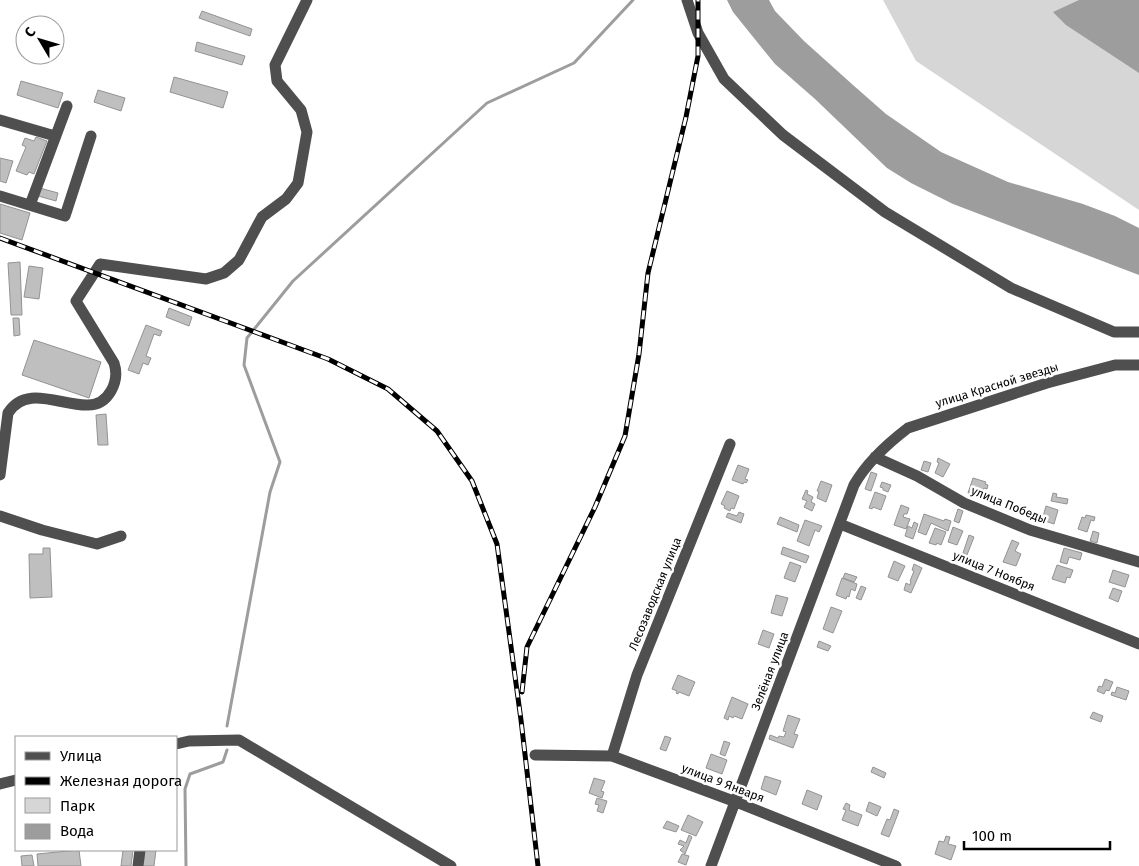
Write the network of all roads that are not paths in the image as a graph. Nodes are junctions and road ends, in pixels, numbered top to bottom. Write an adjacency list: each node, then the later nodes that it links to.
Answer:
1 (307, 0): 13 (street)
2 (687, 0): 9 (street)
3 (67, 106): 5 (street)
4 (0, 120): 5 (street)
5 (56, 136): 8 (street)
6 (91, 136): 8 (street)
7 (0, 196): 8 (street)
8 (30, 205)
9 (1139, 332)
10 (1139, 366): 12 (street, улица Красной звезды)
11 (730, 444): 22 (street, Лесозаводская улица)
12 (876, 458): 14 (street, улица Красной звезды); 18 (street, улица Победы)
13 (0, 475)
14 (854, 485): 16 (street, Зелёная улица)
15 (0, 516): 17 (street)
16 (840, 524): 19 (street, улица 7 Ноября); 25 (street, Зелёная улица)
17 (121, 536)
18 (1139, 562)
19 (1139, 644)
20 (178, 744): 28 (street)
21 (535, 755): 22 (street, улица 9 Января)
22 (612, 756): 25 (street, улица 9 Января)
23 (15, 780): 24 (street)
24 (0, 784)
25 (736, 802): 29 (street, Зелёная улица); 30 (street, улица 9 Января)
26 (140, 851): 27 (street)
27 (138, 866)
28 (451, 866)
29 (711, 866)
30 (896, 866)

